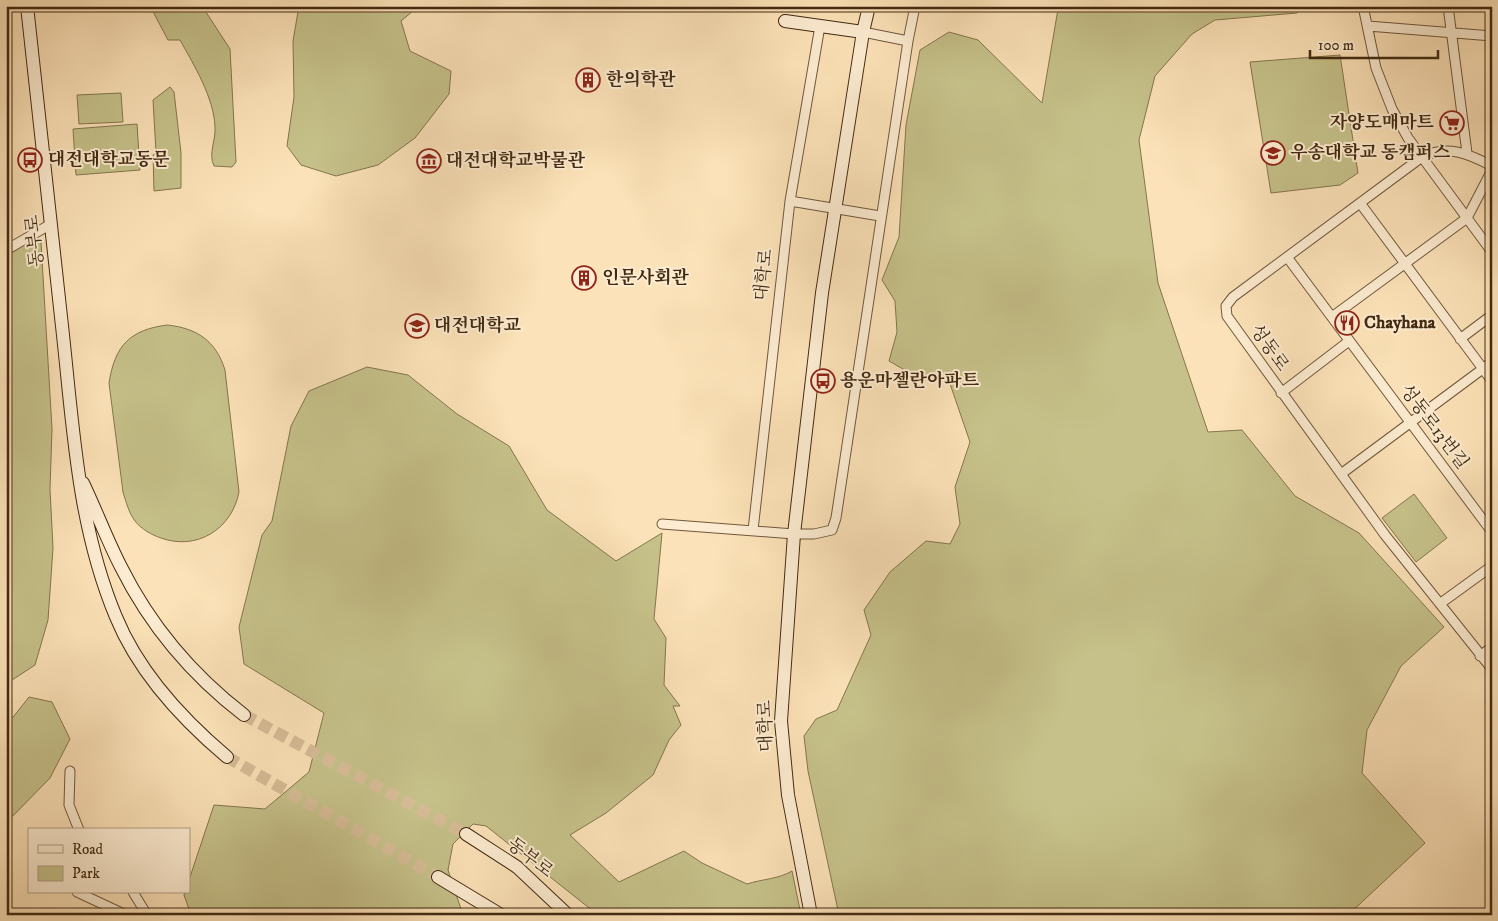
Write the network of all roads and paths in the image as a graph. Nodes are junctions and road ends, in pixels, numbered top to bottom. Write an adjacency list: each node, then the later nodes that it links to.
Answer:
1 (27, 6): 22 (main road, 동부로)
2 (869, 6): 9 (main road, 대학로)
3 (915, 6): 12 (street)
4 (1363, 6): 8 (street)
5 (1448, 6): 10 (street)
6 (785, 21): 7 (main road)
7 (820, 26): 9 (main road); 17 (street, 대학로)
8 (1368, 26): 10 (street); 14 (street)
9 (863, 32): 12 (street); 19 (main road, 대학로)
10 (1452, 32): 11 (street); 13 (street)
11 (1492, 36)
12 (908, 41): 20 (street)
13 (1467, 153): 14 (street); 15 (street)
14 (1422, 158): 18 (street, 성동로); 21 (street)
15 (1492, 166)
16 (1492, 170): 21 (street)
17 (790, 201): 19 (street); 39 (street, 대학로)
18 (1360, 203): 25 (street, 성동로); 26 (street)
19 (835, 208): 20 (street); 41 (main road, 대학로)
20 (880, 216): 41 (street)
21 (1467, 218): 24 (street); 26 (street)
22 (51, 224): 23 (street); 36 (main road, 동부로)
23 (6, 250)
24 (1492, 252)
25 (1287, 257): 28 (street, 성동로13번길); 34 (street, 성동로)
26 (1405, 264): 28 (street); 29 (street)
27 (1492, 315): 29 (street)
28 (1332, 318): 30 (street, 성동로13번길)
29 (1460, 339): 32 (street)
30 (1349, 341): 34 (street); 35 (street, 성동로13번길)
31 (1492, 362): 32 (street)
32 (1482, 368): 33 (street); 35 (street)
33 (1492, 381)
34 (1281, 393): 37 (street, 성동로)
35 (1410, 423): 37 (street); 40 (street, 성동로13번길)
36 (78, 472): 47 (main road); 48 (main road, 동부로)
37 (1341, 474): 43 (street, 성동로)
38 (662, 524): 39 (street)
39 (753, 530): 41 (street)
40 (1492, 532)
41 (794, 534): 59 (main road, 대학로)
42 (1492, 566): 43 (street)
43 (1441, 603): 45 (street, 성동로)
44 (1492, 647): 45 (street)
45 (1480, 656): 46 (street, 성동로)
46 (1492, 669)
47 (244, 715)
48 (227, 757)
49 (70, 771): 50 (street)
50 (77, 828)
51 (466, 834): 58 (main road, 동부로)
52 (438, 877): 57 (main road)
53 (82, 894): 55 (street)
54 (134, 894): 56 (street)
55 (126, 915)
56 (147, 915)
57 (501, 915)
58 (568, 915)
59 (811, 915)

